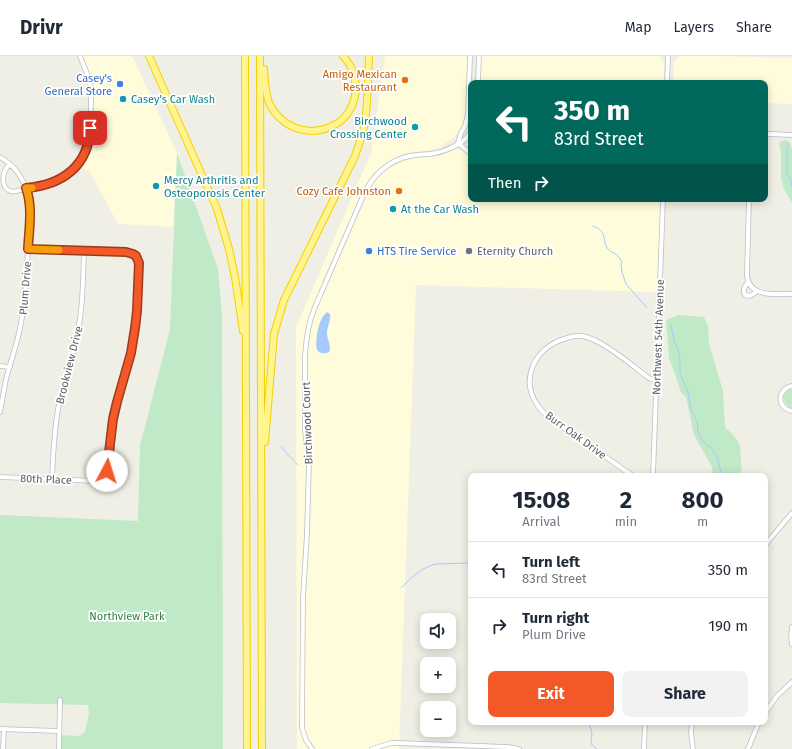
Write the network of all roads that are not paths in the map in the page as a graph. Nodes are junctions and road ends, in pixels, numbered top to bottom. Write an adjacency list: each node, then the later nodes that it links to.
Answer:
1 (80, 56): 21 (street)
2 (149, 56): 29 (highway)
3 (245, 56): 29 (highway)
4 (262, 56): 5 (highway); 40 (highway)
5 (343, 56)
6 (369, 56): 40 (highway)
7 (470, 56): 10 (street)
8 (479, 56): 11 (street)
9 (668, 56): 12 (street)
10 (469, 80)
11 (478, 80)
12 (667, 80)
13 (468, 114): 17 (street)
14 (768, 134): 16 (street)
15 (468, 135): 17 (street, Birchwood Court)
16 (792, 135)
17 (458, 143): 18 (street); 57 (street, Birchwood Court)
18 (468, 151)
19 (0, 158): 20 (street, Plum Drive)
20 (10, 164): 21 (street, Plum Drive); 21 (street)
21 (26, 188): 24 (street, Plum Drive)
22 (663, 202): 32 (street, Northwest 54th Avenue)
23 (749, 202): 26 (street)
24 (28, 249): 25 (street); 31 (street, Plum Drive)
25 (84, 251): 39 (street, Brookview Drive); 39 (street, 80th Place)
26 (748, 282): 27 (street); 27 (street)
27 (757, 291): 28 (street)
28 (792, 294)
29 (246, 354): 55 (highway)
30 (0, 366): 31 (street)
31 (10, 367): 35 (street, Plum Drive)
32 (656, 381): 36 (street, Burr Oak Drive); 37 (street, Northwest 54th Avenue)
33 (792, 386): 34 (street)
34 (792, 411)
35 (0, 412)
36 (629, 473)
37 (653, 473)
38 (0, 477): 39 (street, 80th Place)
39 (52, 479)
40 (262, 483): 56 (highway)
41 (792, 513): 42 (street)
42 (768, 541)
43 (792, 627): 44 (street)
44 (792, 644)
45 (792, 682): 47 (street)
46 (60, 700): 52 (street)
47 (768, 709)
48 (645, 725): 60 (street)
49 (692, 725): 61 (street)
50 (758, 725): 62 (street)
51 (2, 729): 52 (street); 53 (street)
52 (59, 731): 54 (street)
53 (3, 749)
54 (59, 749)
55 (247, 749)
56 (262, 749)
57 (312, 749)
58 (372, 749): 59 (street)
59 (519, 749)
60 (644, 749)
61 (693, 749)
62 (748, 749)

